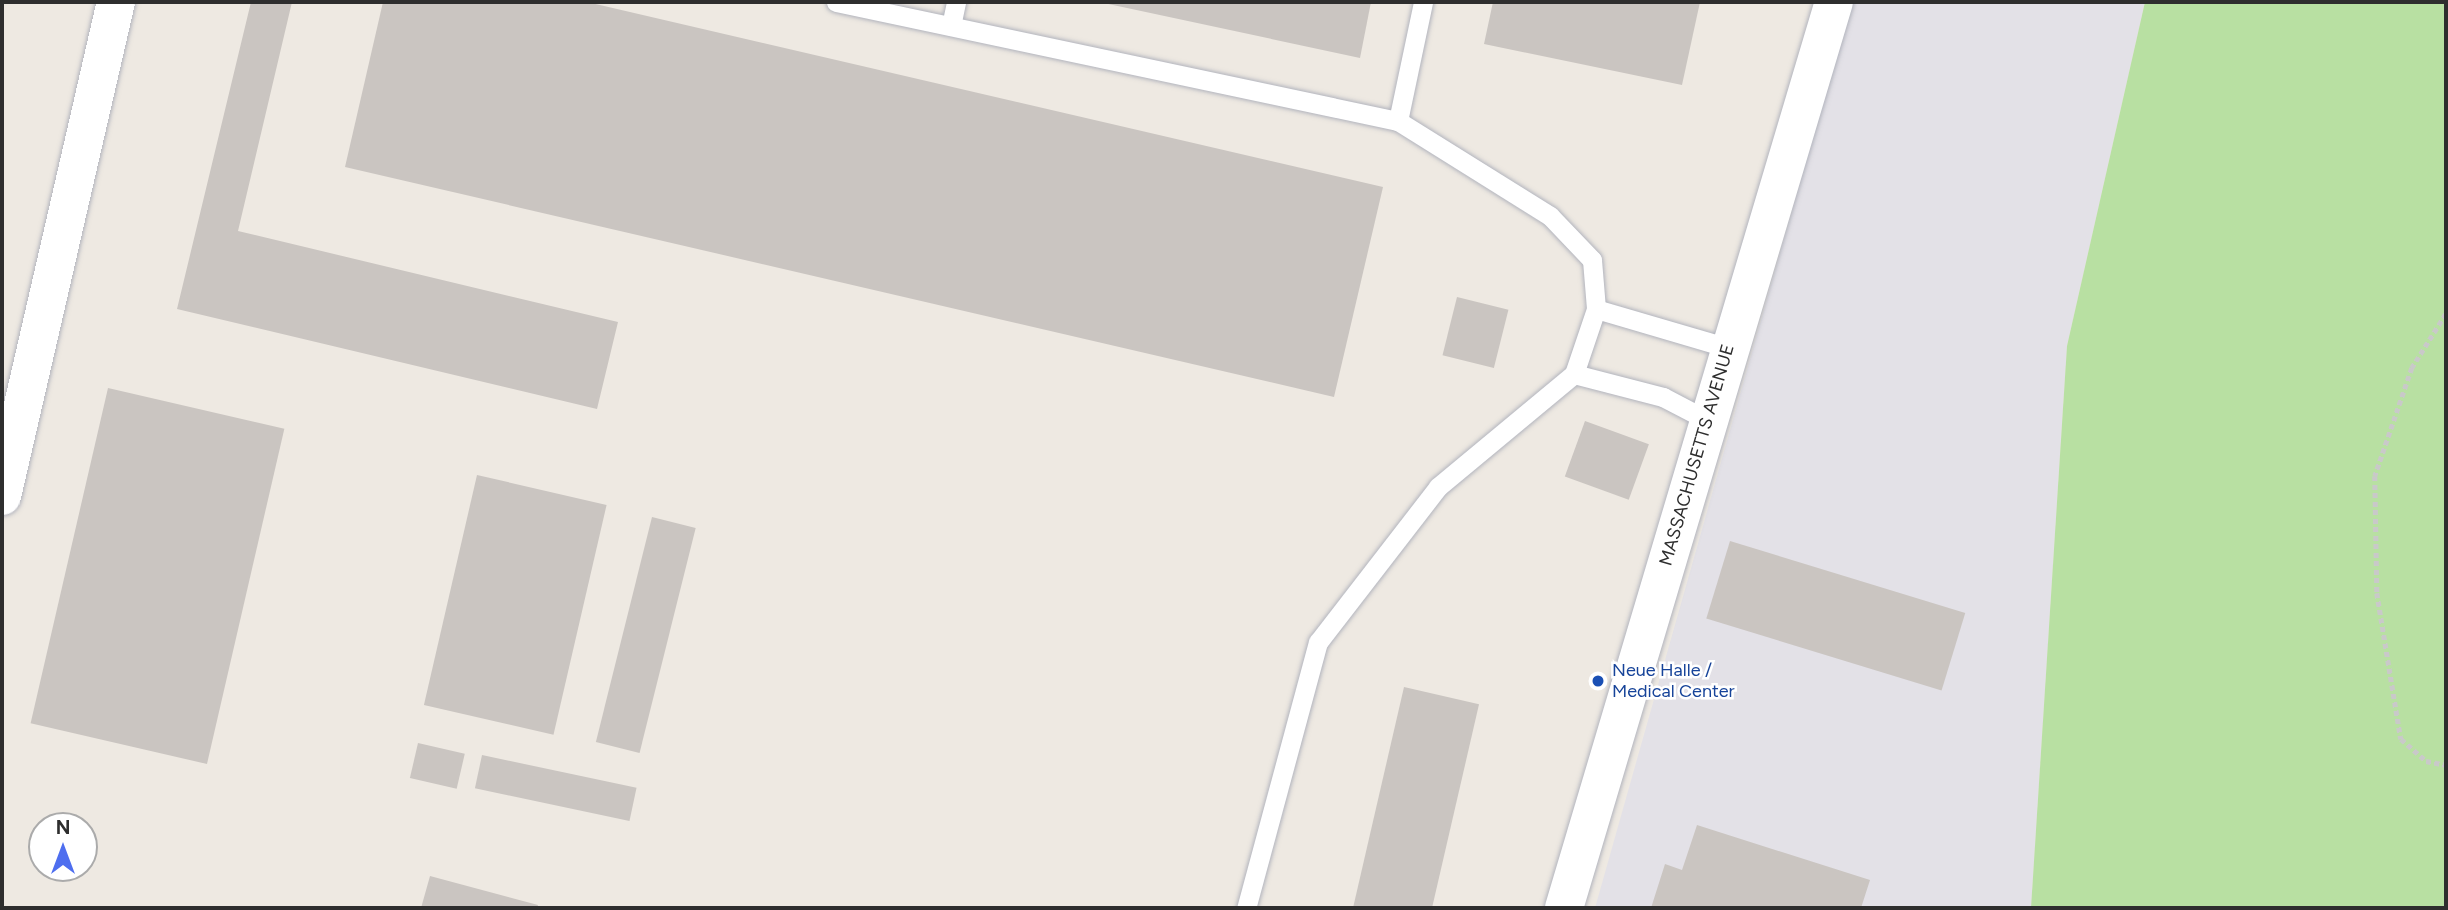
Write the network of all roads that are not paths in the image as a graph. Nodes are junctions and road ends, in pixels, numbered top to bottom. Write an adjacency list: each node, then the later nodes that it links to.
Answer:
1 (116, 2): 12 (street)
2 (836, 2): 6 (lane)
3 (956, 2): 6 (lane)
4 (1423, 2): 7 (lane)
5 (1834, 2): 9 (street, MASSACHUSETTS AVENUE)
6 (951, 26): 7 (lane)
7 (1398, 121): 8 (lane)
8 (1596, 309): 9 (lane); 10 (lane)
9 (1729, 348): 11 (street, MASSACHUSETTS AVENUE)
10 (1574, 374): 11 (lane); 13 (lane)
11 (1707, 420): 14 (street, MASSACHUSETTS AVENUE)
12 (2, 496)
13 (1246, 908)
14 (1564, 908)

